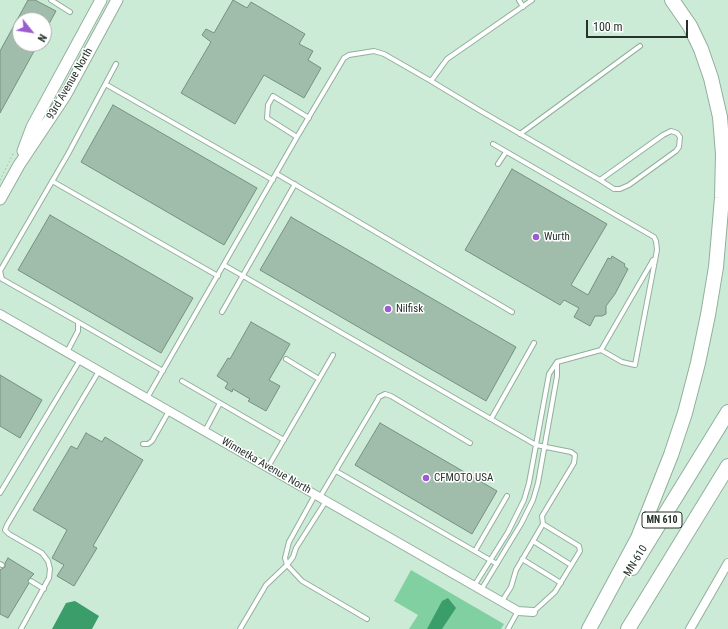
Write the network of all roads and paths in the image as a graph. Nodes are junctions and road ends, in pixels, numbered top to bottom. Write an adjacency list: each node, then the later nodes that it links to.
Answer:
1 (51, 0): 8 (lane)
2 (100, 0): 19 (street, 93rd Avenue North)
3 (519, 0): 7 (lane)
4 (532, 0): 7 (lane)
5 (672, 0): 87 (highway)
6 (114, 1): 19 (street, 93rd Avenue North)
7 (523, 7): 11 (lane)
8 (70, 12)
9 (640, 46): 14 (lane)
10 (116, 64): 12 (lane)
11 (431, 81): 13 (lane); 14 (lane)
12 (107, 85): 21 (lane); 23 (lane)
13 (309, 118): 15 (lane); 15 (lane)
14 (520, 134): 22 (lane)
15 (297, 137): 20 (lane)
16 (493, 144): 17 (lane)
17 (506, 152): 18 (lane); 26 (lane)
18 (498, 164)
19 (19, 165): 25 (street, 93rd Avenue North)
20 (277, 174): 21 (lane); 24 (lane)
21 (273, 180): 27 (lane)
22 (600, 180): 22 (lane)
23 (52, 181): 29 (lane); 33 (lane)
24 (295, 184): 28 (lane); 31 (lane)
25 (0, 198)
26 (656, 257): 35 (lane); 35 (lane)
27 (224, 265): 28 (lane); 29 (lane)
28 (242, 275): 30 (lane); 49 (lane)
29 (218, 276): 42 (lane)
30 (222, 312)
31 (512, 312)
32 (0, 314): 36 (street, Winnetka Avenue North)
33 (78, 322): 36 (lane); 42 (lane)
34 (534, 343): 49 (lane)
35 (601, 350): 40 (lane)
36 (67, 352): 38 (street, Winnetka Avenue North)
37 (333, 355): 43 (lane)
38 (80, 360): 41 (street, Winnetka Avenue North); 60 (lane)
39 (286, 360): 43 (lane)
40 (557, 362): 54 (lane); 55 (lane)
41 (99, 371): 45 (street, Winnetka Avenue North); 78 (lane)
42 (162, 371): 45 (lane)
43 (319, 379): 51 (lane)
44 (182, 382): 46 (lane)
45 (147, 398): 47 (street, Winnetka Avenue North)
46 (220, 404): 50 (lane); 51 (lane)
47 (169, 411): 50 (street, Winnetka Avenue North); 53 (lane)
48 (728, 412): 88 (highway, MN-610 / MN 610)
49 (491, 419): 54 (lane)
50 (205, 431): 57 (street, Winnetka Avenue North)
51 (284, 440): 57 (lane)
52 (470, 442): 58 (lane)
53 (143, 444)
54 (536, 445): 55 (lane); 69 (lane)
55 (544, 446): 64 (lane); 71 (lane)
56 (728, 466): 76 (highway, MN 610)
57 (268, 468): 62 (street, Winnetka Avenue North)
58 (336, 471): 62 (lane); 67 (lane)
59 (728, 483): 76 (highway)
60 (0, 493)
61 (507, 496): 67 (lane)
62 (321, 498): 63 (lane); 65 (lane); 77 (street, Winnetka Avenue North)
63 (300, 523): 65 (lane); 72 (lane)
64 (543, 524): 66 (lane); 73 (lane)
65 (310, 528): 72 (lane)
66 (533, 541): 68 (lane); 73 (lane)
67 (475, 551): 69 (lane)
68 (522, 559): 75 (lane); 79 (lane)
69 (490, 560): 71 (lane); 77 (lane)
70 (728, 563): 90 (street)
71 (497, 564): 77 (lane)
72 (287, 565): 82 (lane); 83 (lane)
73 (571, 565): 75 (lane)
74 (31, 581): 78 (lane)
75 (561, 583): 81 (lane)
76 (656, 583): 89 (highway, MN 610)
77 (478, 588): 79 (street, Winnetka Avenue North)
78 (44, 589): 84 (lane)
79 (502, 601): 80 (street, Winnetka Avenue North)
80 (518, 611): 81 (street, Winnetka Avenue North); 86 (lane)
81 (533, 612)
82 (367, 619)
83 (241, 627): 85 (lane)
84 (21, 629)
85 (247, 629)
86 (508, 629)
87 (590, 629)
88 (595, 629)
89 (628, 629)
90 (690, 629)

